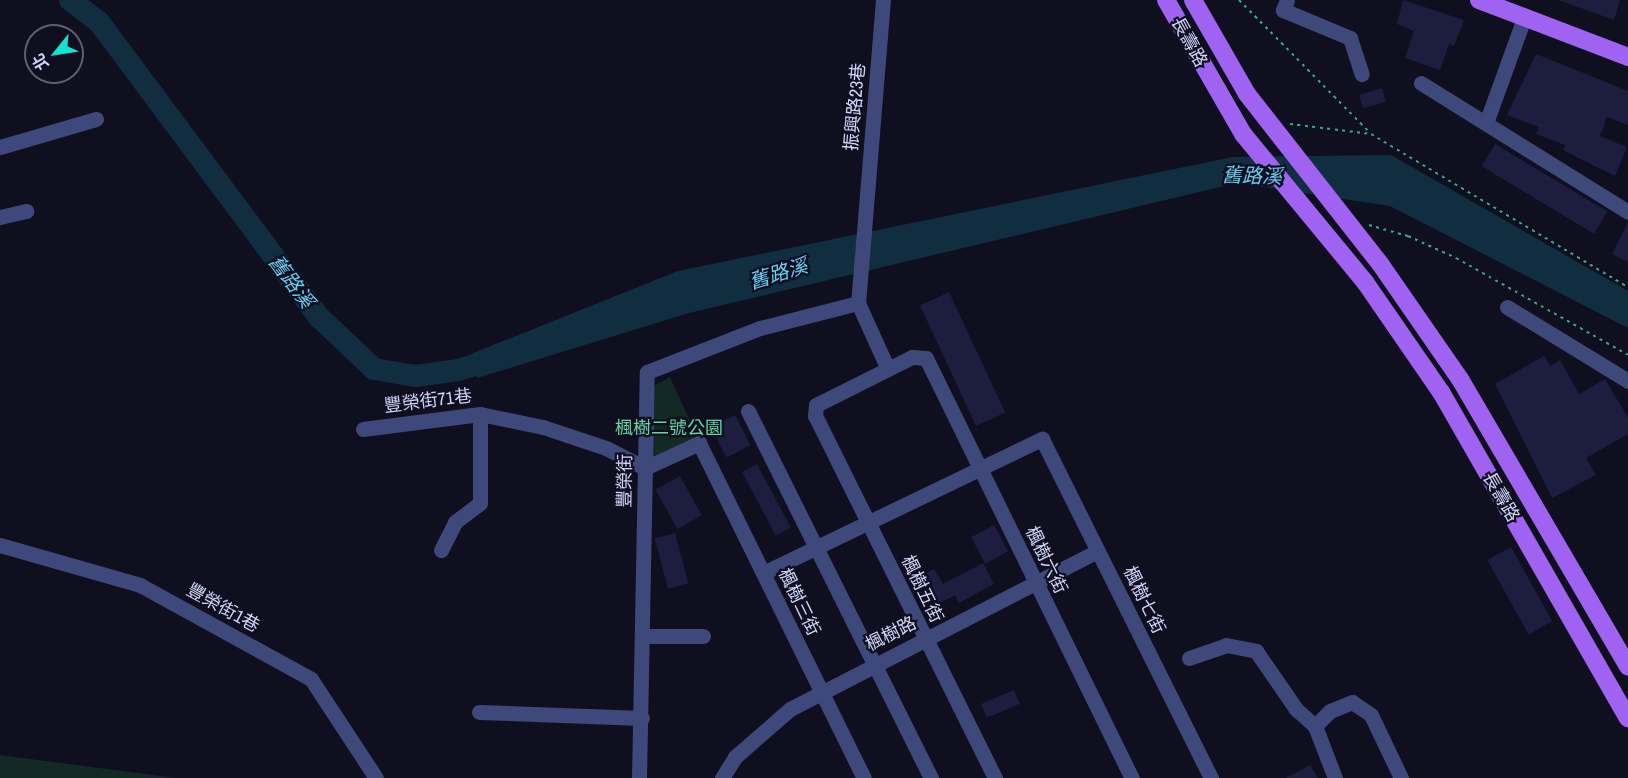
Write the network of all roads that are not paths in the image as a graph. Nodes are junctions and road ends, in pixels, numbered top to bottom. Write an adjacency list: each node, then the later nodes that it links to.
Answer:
1 (883, 0): 17 (street, 振興路23巷)
2 (1166, 0): 42 (main road, 長壽路)
3 (1193, 0): 38 (main road, 長壽路)
4 (1479, 0): 5 (main road)
5 (1498, 4): 7 (main road)
6 (1285, 5): 9 (street)
7 (1524, 18): 8 (main road); 12 (street)
8 (1628, 57)
9 (1362, 74)
10 (1421, 83): 12 (street)
11 (96, 119): 13 (street)
12 (1486, 123): 14 (street)
13 (0, 147)
14 (1627, 207)
15 (26, 211): 16 (street)
16 (0, 217)
17 (858, 303): 19 (street); 25 (street, 豐榮街)
18 (1507, 307): 20 (street)
19 (888, 369): 24 (street, 楓樹六街); 26 (street, 楓樹五街)
20 (1628, 381)
21 (747, 411): 28 (street)
22 (480, 414): 23 (street, 豐榮街71巷); 25 (street, 豐榮街71巷); 29 (street)
23 (363, 429)
24 (979, 466): 26 (street); 30 (street, 楓樹七街); 32 (street, 楓樹六街)
25 (645, 468): 31 (street, 楓樹三街); 33 (street, 豐榮街)
26 (868, 522): 28 (street); 35 (street, 楓樹五街)
27 (0, 545): 44 (street, 豐榮街1巷)
28 (817, 547): 31 (street); 37 (street)
29 (441, 550)
30 (1098, 551): 32 (street, 楓樹路); 51 (street, 楓樹七街)
31 (763, 573): 39 (street, 楓樹三街)
32 (1036, 583): 35 (street, 楓樹路); 50 (street, 楓樹六街)
33 (643, 636): 34 (street); 41 (street, 豐榮街)
34 (703, 636)
35 (925, 638): 37 (street, 楓樹路); 49 (street, 楓樹五街)
36 (1189, 658): 43 (street)
37 (875, 664): 39 (street, 楓樹路); 48 (street)
38 (1628, 667)
39 (821, 691): 46 (street, 楓樹路); 47 (street, 楓樹三街)
40 (479, 712): 41 (street)
41 (642, 718): 45 (street, 豐榮街)
42 (1628, 718)
43 (1315, 726): 52 (street); 53 (street)
44 (376, 778)
45 (639, 778)
46 (722, 778)
47 (864, 778)
48 (932, 778)
49 (994, 778)
50 (1132, 778)
51 (1211, 778)
52 (1335, 778)
53 (1401, 778)

